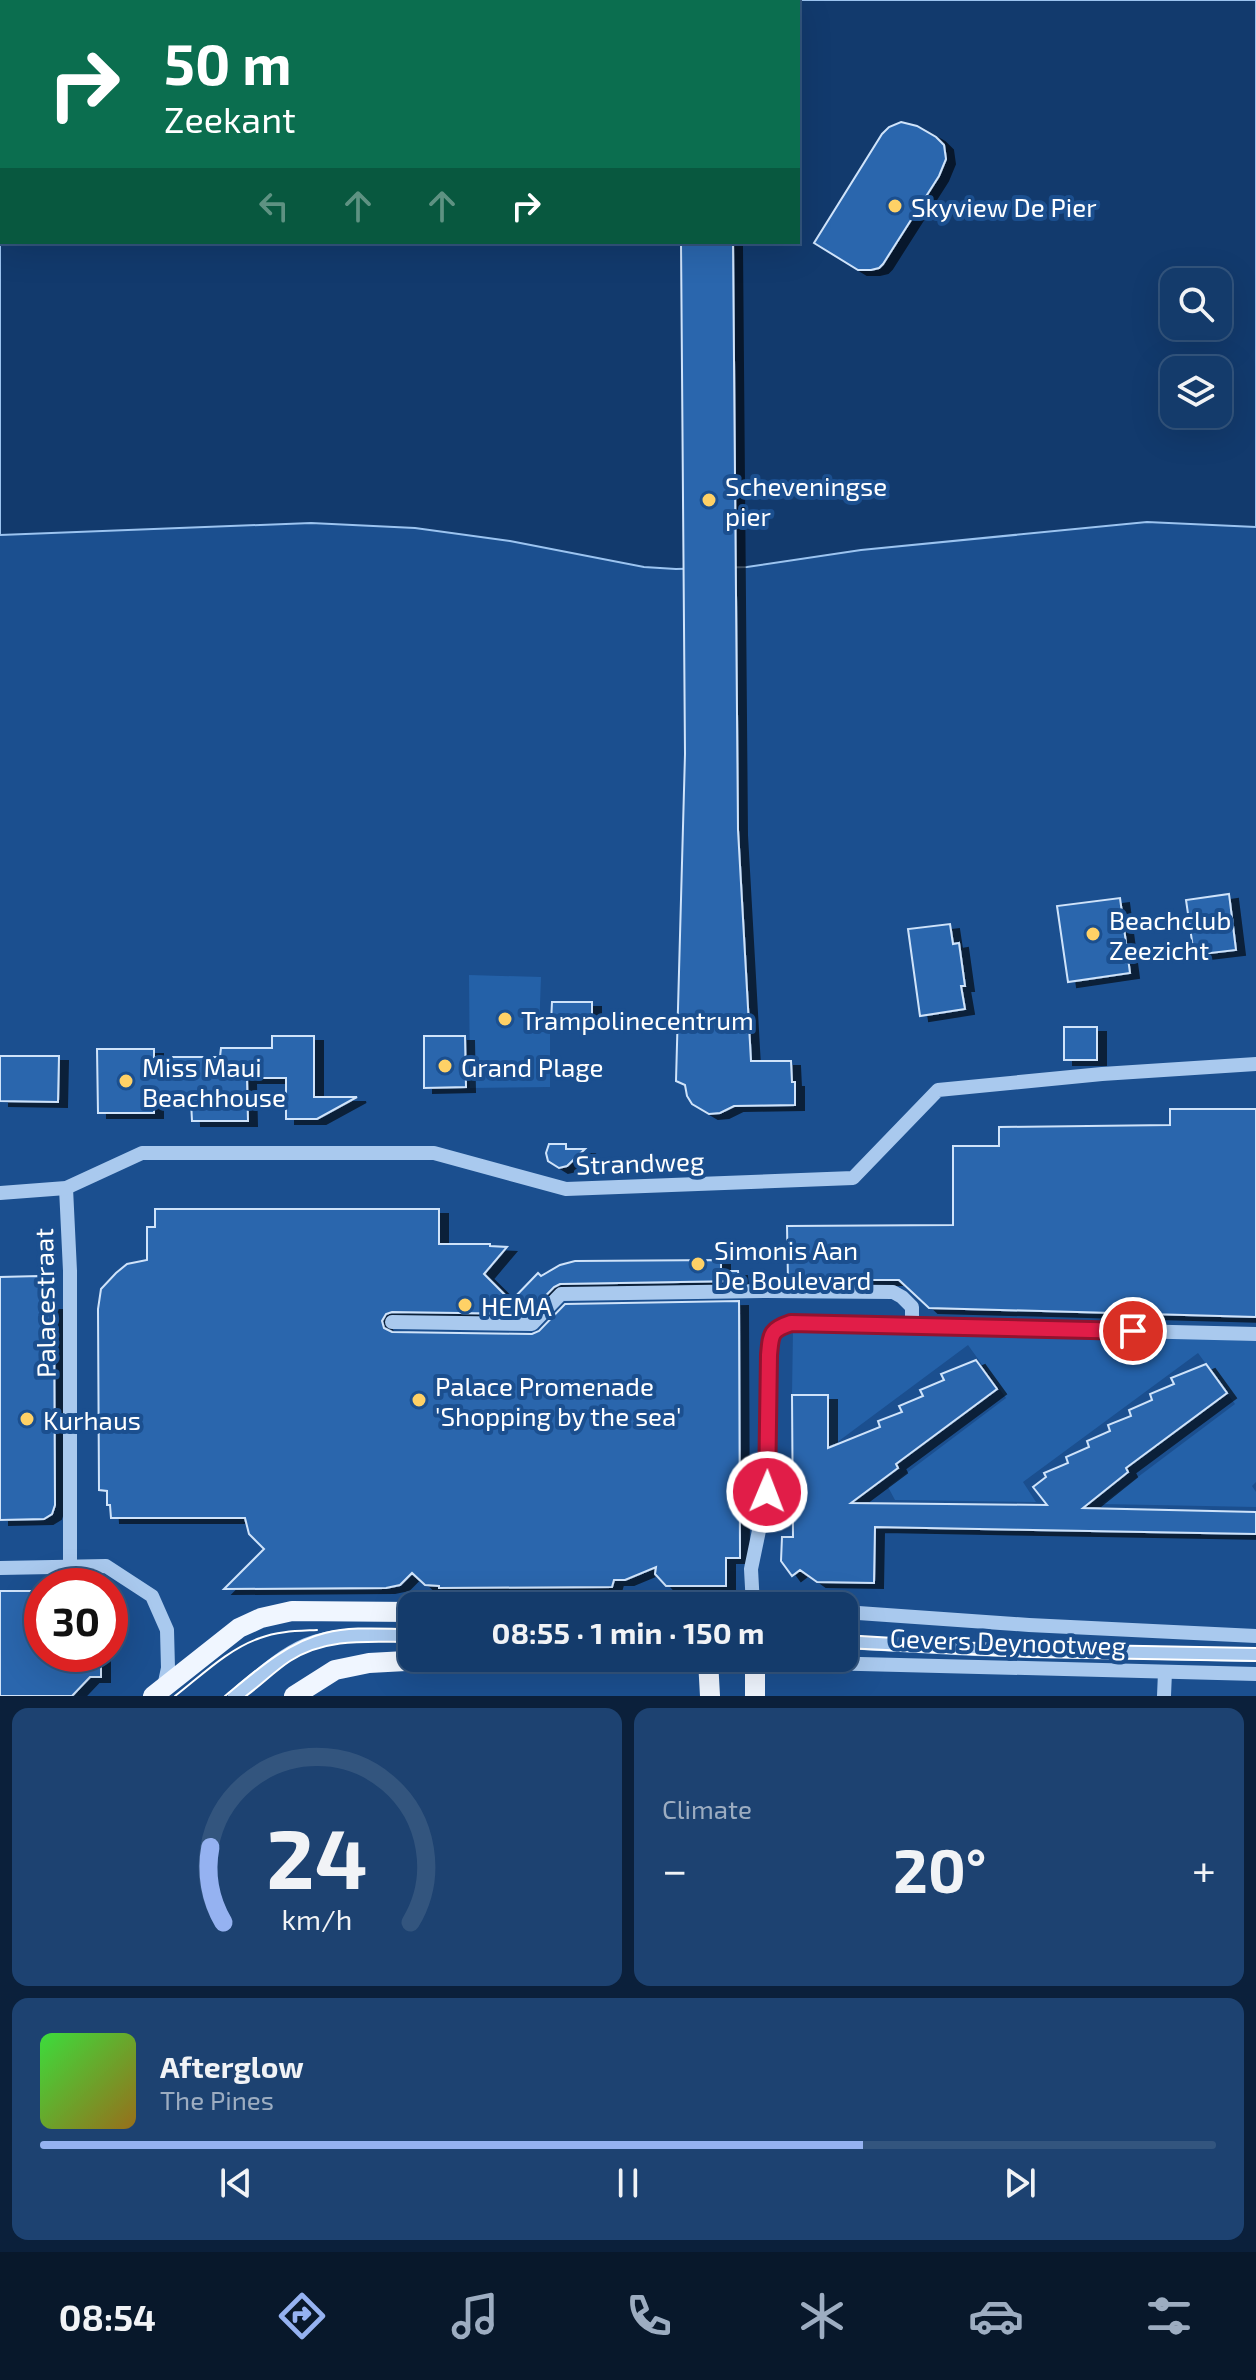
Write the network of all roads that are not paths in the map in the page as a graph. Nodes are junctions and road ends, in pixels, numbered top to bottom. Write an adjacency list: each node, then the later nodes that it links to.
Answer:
1 (1256, 1064): 2 (street, Strandweg)
2 (66, 1188): 3 (street, Strandweg); 9 (street, Palacestraat)
3 (0, 1193)
4 (392, 1322): 5 (street)
5 (912, 1326): 6 (street); 12 (street)
6 (1256, 1334)
7 (0, 1568): 8 (street)
8 (24, 1568)
9 (70, 1568): 10 (street)
10 (109, 1568)
11 (128, 1580): 25 (street)
12 (752, 1592)
13 (398, 1612): 25 (main road)
14 (858, 1613): 16 (street, Gevers Deynootweg)
15 (398, 1635): 26 (street)
16 (1256, 1636)
17 (858, 1643): 18 (street, Gevers Deynootweg)
18 (1256, 1655)
19 (398, 1661): 27 (main road)
20 (858, 1662): 23 (street, Gevers Deynootweg)
21 (709, 1672): 28 (main road)
22 (755, 1672): 29 (main road)
23 (1165, 1672): 24 (street, Gevers Deynootweg); 30 (street)
24 (1256, 1674)
25 (158, 1692)
26 (235, 1696)
27 (294, 1696)
28 (710, 1696)
29 (755, 1696)
30 (1164, 1696)

